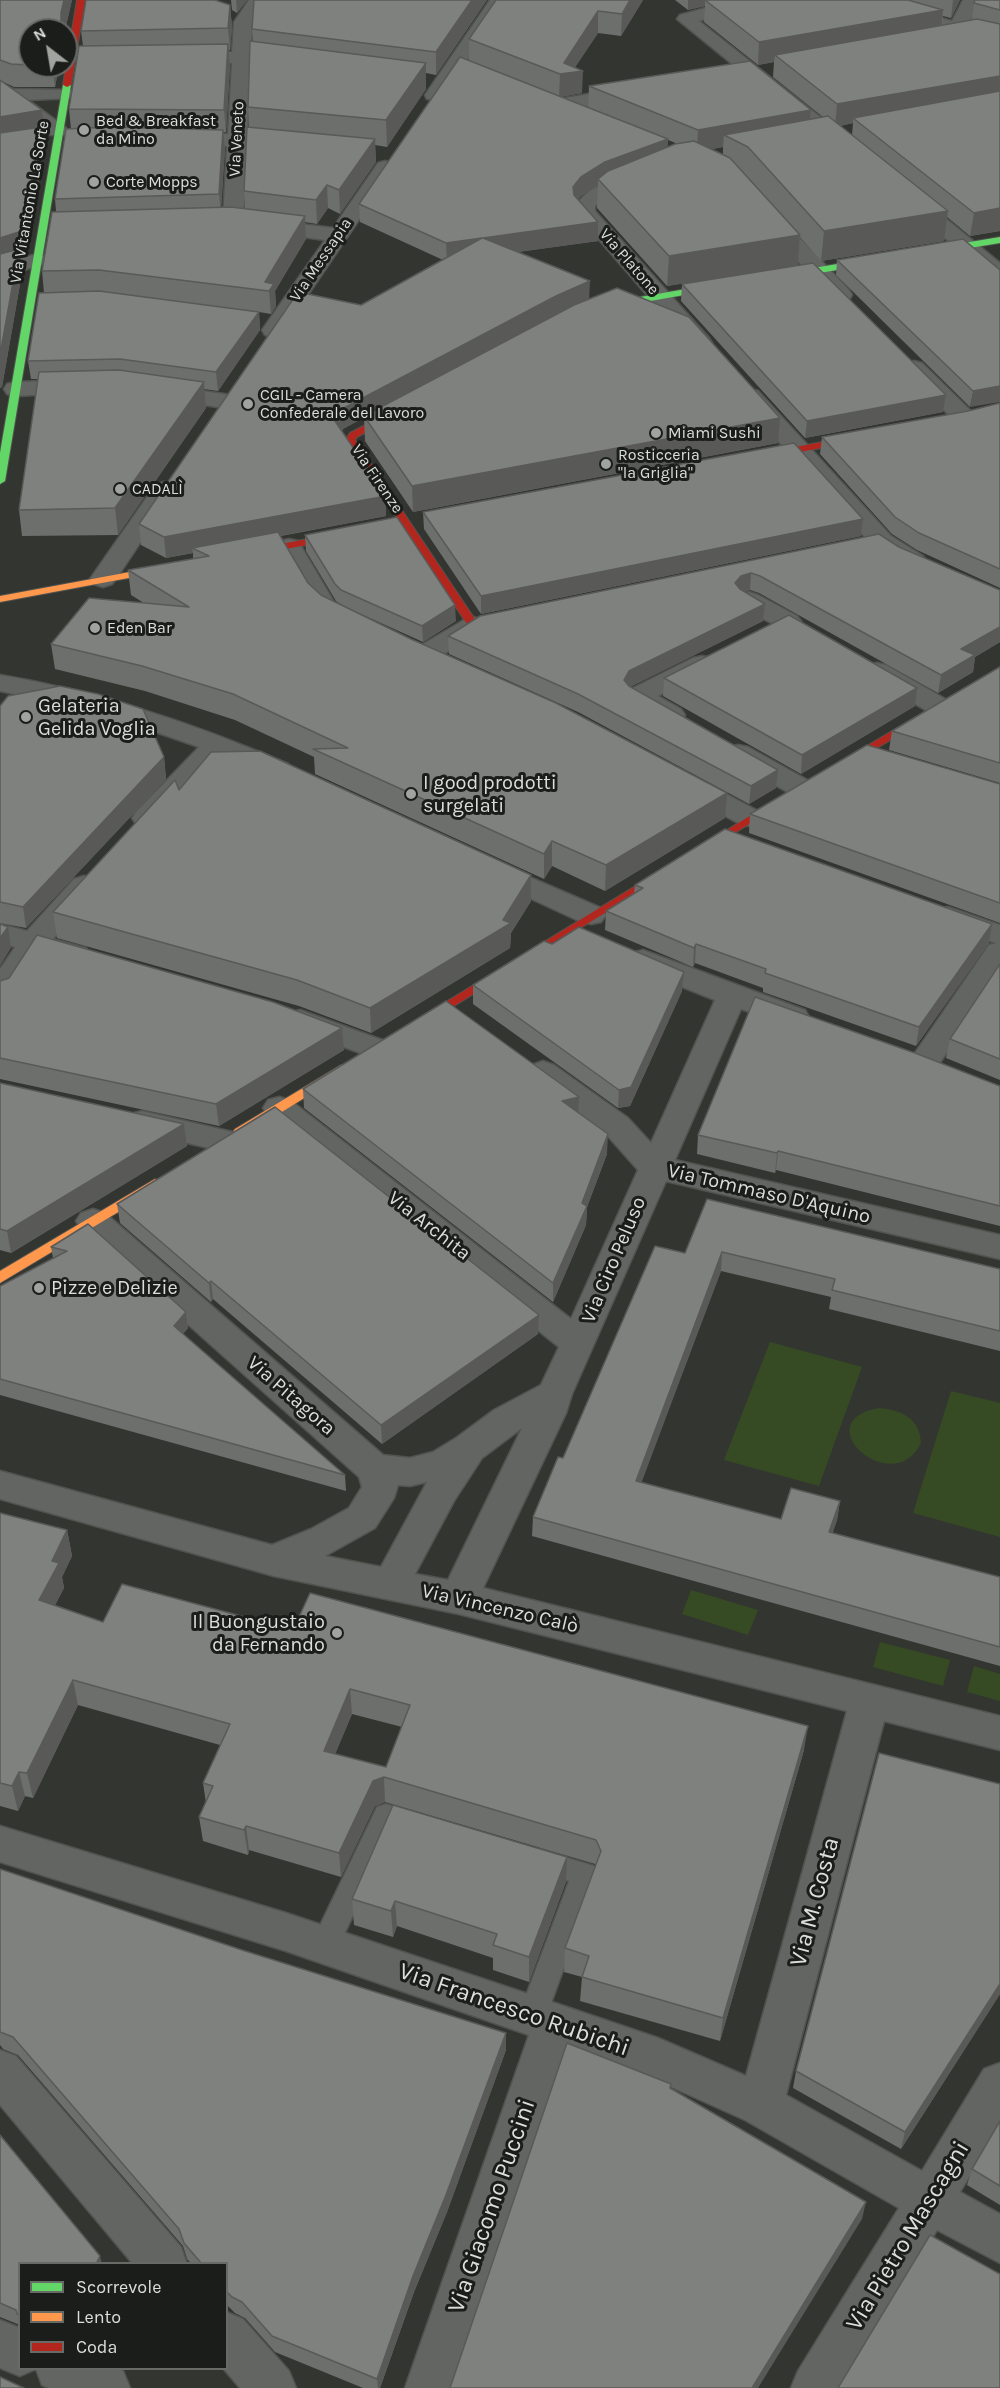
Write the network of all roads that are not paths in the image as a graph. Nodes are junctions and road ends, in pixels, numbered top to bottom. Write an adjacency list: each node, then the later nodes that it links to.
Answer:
1 (81, 0): 7 (street, Via Vitantonio La Sorte)
2 (258, 0): 11 (street, Via Veneto)
3 (499, 0): 21 (street)
4 (754, 0): 17 (street)
5 (856, 0): 8 (street)
6 (972, 0): 8 (street)
7 (78, 18)
8 (966, 31): 9 (street); 10 (street)
9 (940, 40)
10 (1000, 40)
11 (241, 57): 12 (street); 15 (street); 35 (street, Via Veneto)
12 (162, 59)
13 (94, 60): 14 (street)
14 (78, 61)
15 (312, 66)
16 (778, 69): 17 (street)
17 (755, 73): 18 (street); 30 (street)
18 (731, 77)
19 (68, 78): 24 (street, Via Vitantonio La Sorte)
20 (419, 80): 21 (street)
21 (442, 82): 27 (street)
22 (650, 90): 26 (street)
23 (4, 92): 24 (street); 31 (street)
24 (66, 94): 31 (street, Via Vitantonio La Sorte)
25 (538, 98): 26 (street)
26 (558, 105): 28 (street)
27 (424, 110)
28 (590, 118)
29 (855, 131): 30 (street)
30 (832, 135): 33 (street); 38 (street)
31 (51, 137): 32 (street); 47 (street, Via Vitantonio La Sorte)
32 (79, 139)
33 (810, 139)
34 (158, 140): 35 (street)
35 (237, 140): 36 (street); 42 (street, Via Veneto)
36 (304, 146)
37 (371, 153): 44 (street, Via Messapia)
38 (859, 157)
39 (656, 169): 53 (street, Via Platone)
40 (895, 187): 46 (street)
41 (753, 199): 48 (street)
42 (233, 221): 43 (street); 44 (street)
43 (210, 222)
44 (338, 235): 59 (street, Via Messapia)
45 (1000, 240): 46 (street)
46 (967, 246): 48 (street); 50 (street)
47 (37, 261): 49 (street); 54 (street, Via Vitantonio La Sorte)
48 (816, 270): 51 (street); 56 (street)
49 (0, 271)
50 (1000, 274)
51 (760, 279)
52 (737, 283): 53 (street)
53 (659, 296): 57 (street); 62 (street, Via Platone)
54 (30, 303): 55 (street); 67 (street, Via Vitantonio La Sorte)
55 (53, 303)
56 (857, 311)
57 (586, 313)
58 (254, 320): 59 (street)
59 (278, 323): 60 (street, Via Messapia)
60 (264, 342)
61 (898, 352): 69 (street)
62 (713, 356)
63 (736, 381): 71 (street)
64 (237, 382): 66 (street)
65 (99, 387): 67 (street)
66 (134, 388)
67 (10, 392): 74 (street, Via Vitantonio La Sorte)
68 (417, 402): 84 (street, Via Firenze)
69 (967, 418)
70 (876, 435): 71 (street)
71 (799, 450): 72 (street); 79 (street)
72 (740, 461)
73 (179, 467): 80 (street)
74 (1, 470)
75 (360, 532): 76 (street)
76 (290, 546): 77 (street); 85 (street)
77 (232, 556)
78 (187, 564): 80 (street)
79 (939, 573)
80 (103, 579): 81 (street)
81 (0, 599)
82 (749, 600): 86 (street)
83 (531, 613): 84 (street)
84 (473, 625): 89 (street)
85 (364, 629)
86 (756, 637)
87 (724, 653): 93 (street)
88 (858, 660): 92 (street)
89 (453, 670)
90 (1000, 670): 92 (street)
91 (0, 683): 95 (street)
92 (938, 706): 96 (street)
93 (689, 725)
94 (720, 742): 100 (street)
95 (218, 743): 99 (street); 103 (street)
96 (863, 752): 97 (street); 100 (street)
97 (898, 763)
98 (667, 774): 101 (street)
99 (298, 780)
100 (810, 783): 101 (street)
101 (750, 818): 102 (street)
102 (722, 835): 104 (street); 109 (street)
103 (127, 838)
104 (755, 847)
105 (469, 859): 109 (street)
106 (104, 863): 111 (street)
107 (922, 907): 110 (street)
108 (0, 933): 111 (street)
109 (594, 934): 115 (street); 116 (street)
110 (1000, 935)
111 (33, 943): 113 (street); 114 (street)
112 (1000, 952): 123 (street)
113 (99, 962)
114 (0, 992)
115 (732, 994): 119 (street); 127 (street, Via Ciro Peluso)
116 (449, 1004): 118 (street); 120 (street)
117 (276, 1012): 121 (street)
118 (477, 1024)
119 (822, 1027)
120 (402, 1032)
121 (379, 1046): 124 (street)
122 (524, 1058): 127 (street, Via Tommaso D'Aquino)
123 (923, 1064)
124 (279, 1108): 126 (street); 132 (street, Via Archita)
125 (113, 1116): 126 (street)
126 (217, 1147)
127 (654, 1167): 130 (street, Via Tommaso D'Aquino); 132 (street, Via Ciro Peluso)
128 (169, 1175): 129 (street)
129 (93, 1221): 131 (street); 135 (street, Via Pitagora)
130 (1000, 1247)
131 (0, 1278)
132 (578, 1343): 133 (street, Via Ciro Peluso)
133 (554, 1394): 134 (street); 139 (street, Via Ciro Peluso)
134 (469, 1448): 135 (street); 138 (street)
135 (374, 1469): 137 (street)
136 (0, 1485): 137 (street, Via Vincenzo Calò)
137 (274, 1561): 138 (street, Via Vincenzo Calò)
138 (390, 1585): 139 (street, Via Vincenzo Calò)
139 (459, 1598): 140 (street, Via Vincenzo Calò)
140 (870, 1700): 141 (street, Via Vincenzo Calò); 149 (street, Via M. Costa)
141 (1000, 1733)
142 (441, 1832): 145 (lane)
143 (0, 1844): 145 (street, Via Francesco Rubichi)
144 (519, 1855): 146 (lane)
145 (325, 1945): 146 (street, Via Francesco Rubichi)
146 (544, 2020): 149 (street, Via Francesco Rubichi); 157 (street, Via Giacomo Puccini)
147 (0, 2071): 152 (street)
148 (1000, 2084): 150 (street, Via Pietro Mascagni)
149 (761, 2105): 150 (street, Via Francesco Rubichi)
150 (930, 2201): 151 (street, Via Francesco Rubichi); 158 (street, Via Pietro Mascagni)
151 (1000, 2240)
152 (162, 2262)
153 (228, 2338): 156 (street)
154 (0, 2344): 155 (street)
155 (18, 2351)
156 (272, 2388)
157 (429, 2388)
158 (815, 2388)

